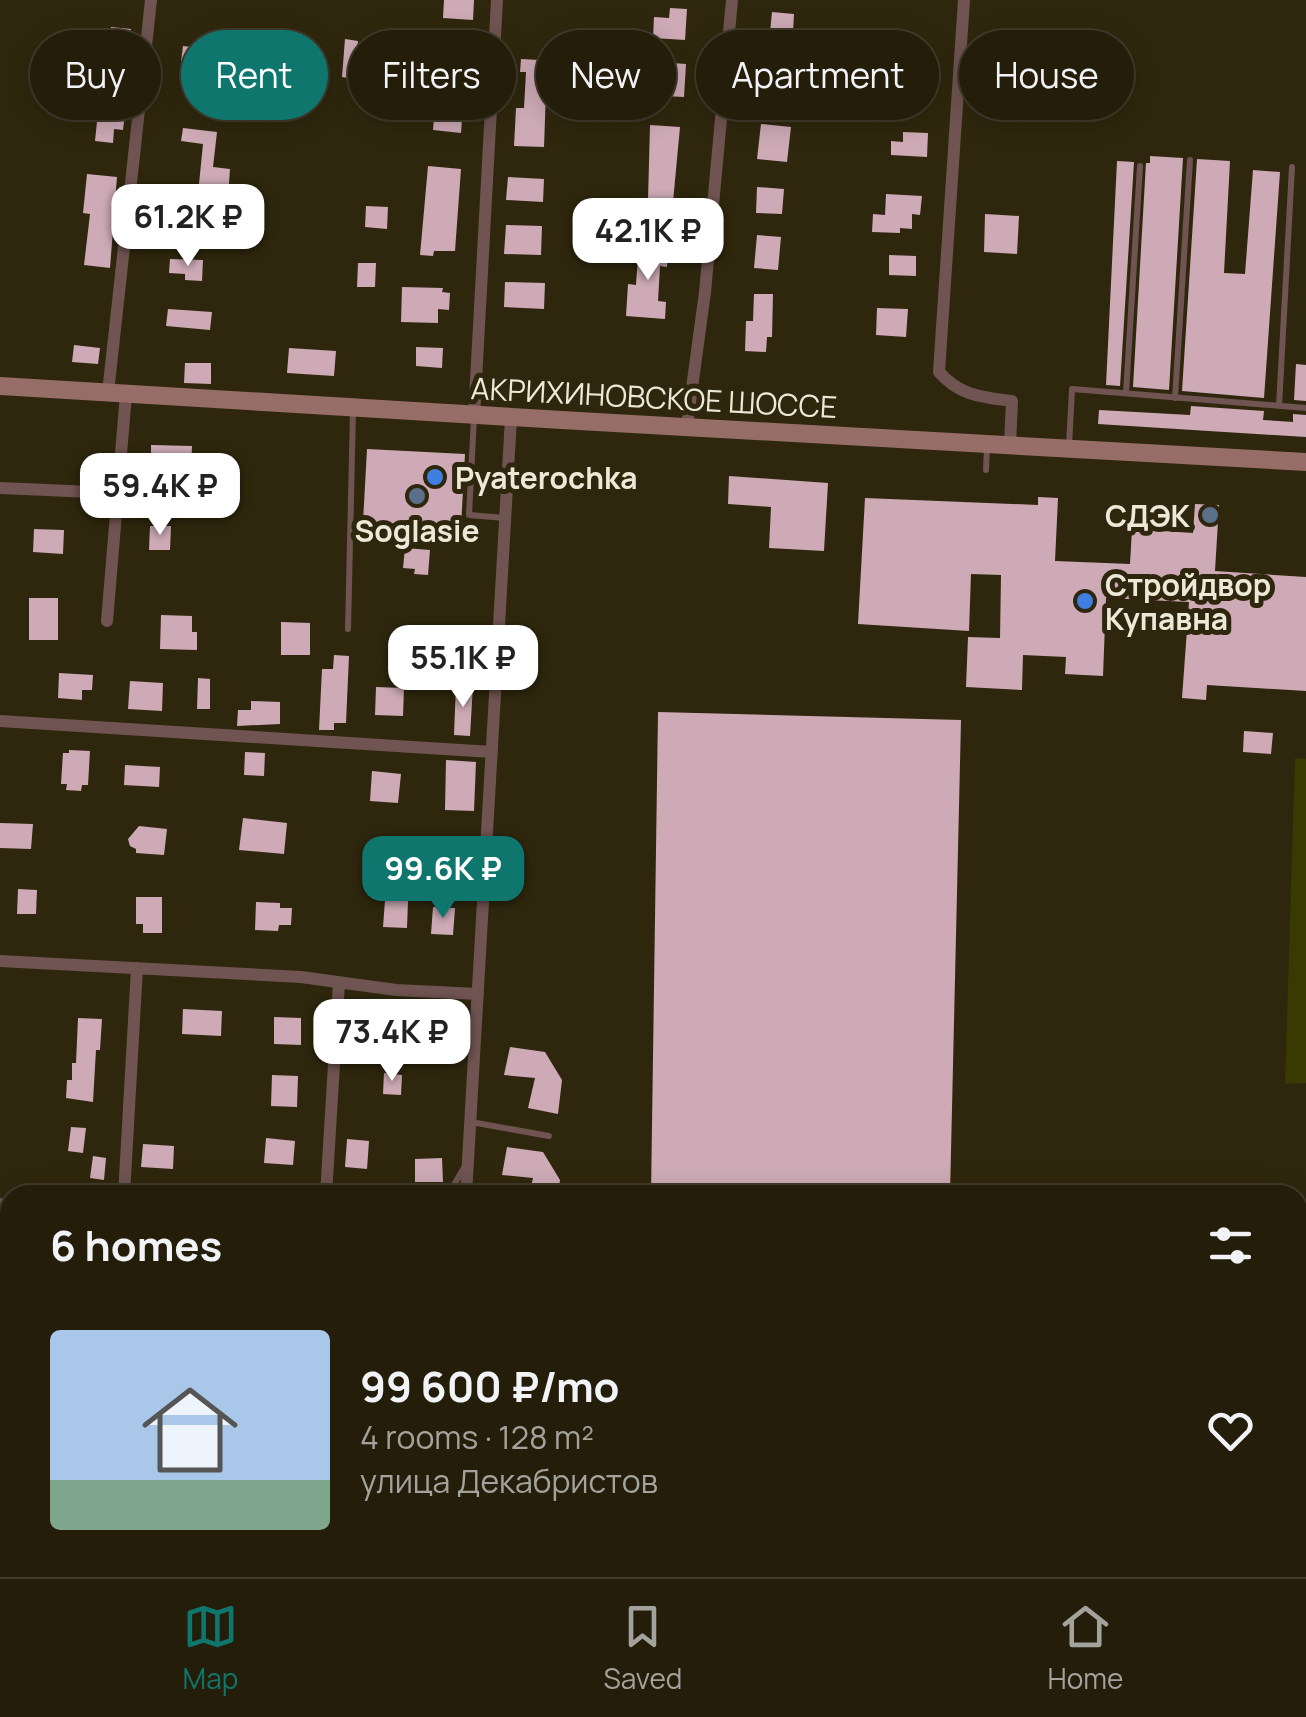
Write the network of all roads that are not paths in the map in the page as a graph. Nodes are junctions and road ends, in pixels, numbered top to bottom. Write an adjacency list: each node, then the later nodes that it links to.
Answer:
1 (152, 0): 9 (street)
2 (498, 0): 15 (street)
3 (732, 0): 17 (street)
4 (964, 0): 19 (street)
5 (1190, 160): 11 (lane)
6 (1140, 166): 10 (lane)
7 (1292, 168): 12 (lane)
8 (0, 386): 9 (main road, АКРИХИНОВСКОЕ ШОССЕ)
9 (117, 394): 14 (main road, АКРИХИНОВСКОЕ ШОССЕ); 24 (street)
10 (1126, 394): 11 (lane); 20 (lane)
11 (1175, 398): 12 (lane)
12 (1279, 406): 13 (lane)
13 (1306, 408)
14 (353, 410): 15 (main road, АКРИХИНОВСКОЕ ШОССЕ); 27 (lane)
15 (474, 416): 16 (main road, АКРИХИНОВСКОЕ ШОССЕ); 25 (lane)
16 (511, 418): 17 (main road, АКРИХИНОВСКОЕ ШОССЕ); 25 (street)
17 (687, 425): 18 (main road, АКРИХИНОВСКОЕ ШОССЕ)
18 (987, 442): 19 (main road, АКРИХИНОВСКОЕ ШОССЕ); 22 (lane)
19 (1010, 444): 20 (main road, АКРИХИНОВСКОЕ ШОССЕ)
20 (1068, 448): 21 (main road, АКРИХИНОВСКОЕ ШОССЕ)
21 (1306, 462)
22 (986, 470)
23 (0, 488): 24 (street)
24 (116, 494): 26 (street)
25 (505, 518): 29 (street)
26 (108, 621)
27 (348, 629)
28 (0, 721): 29 (street)
29 (492, 752): 33 (street)
30 (0, 962): 31 (street)
31 (137, 968): 32 (street); 37 (street)
32 (339, 983): 33 (street); 38 (street)
33 (478, 994): 34 (street)
34 (470, 1122): 35 (lane); 36 (street)
35 (548, 1136)
36 (468, 1161): 39 (lane); 40 (street)
37 (125, 1185)
38 (327, 1185)
39 (454, 1185)
40 (467, 1185)

